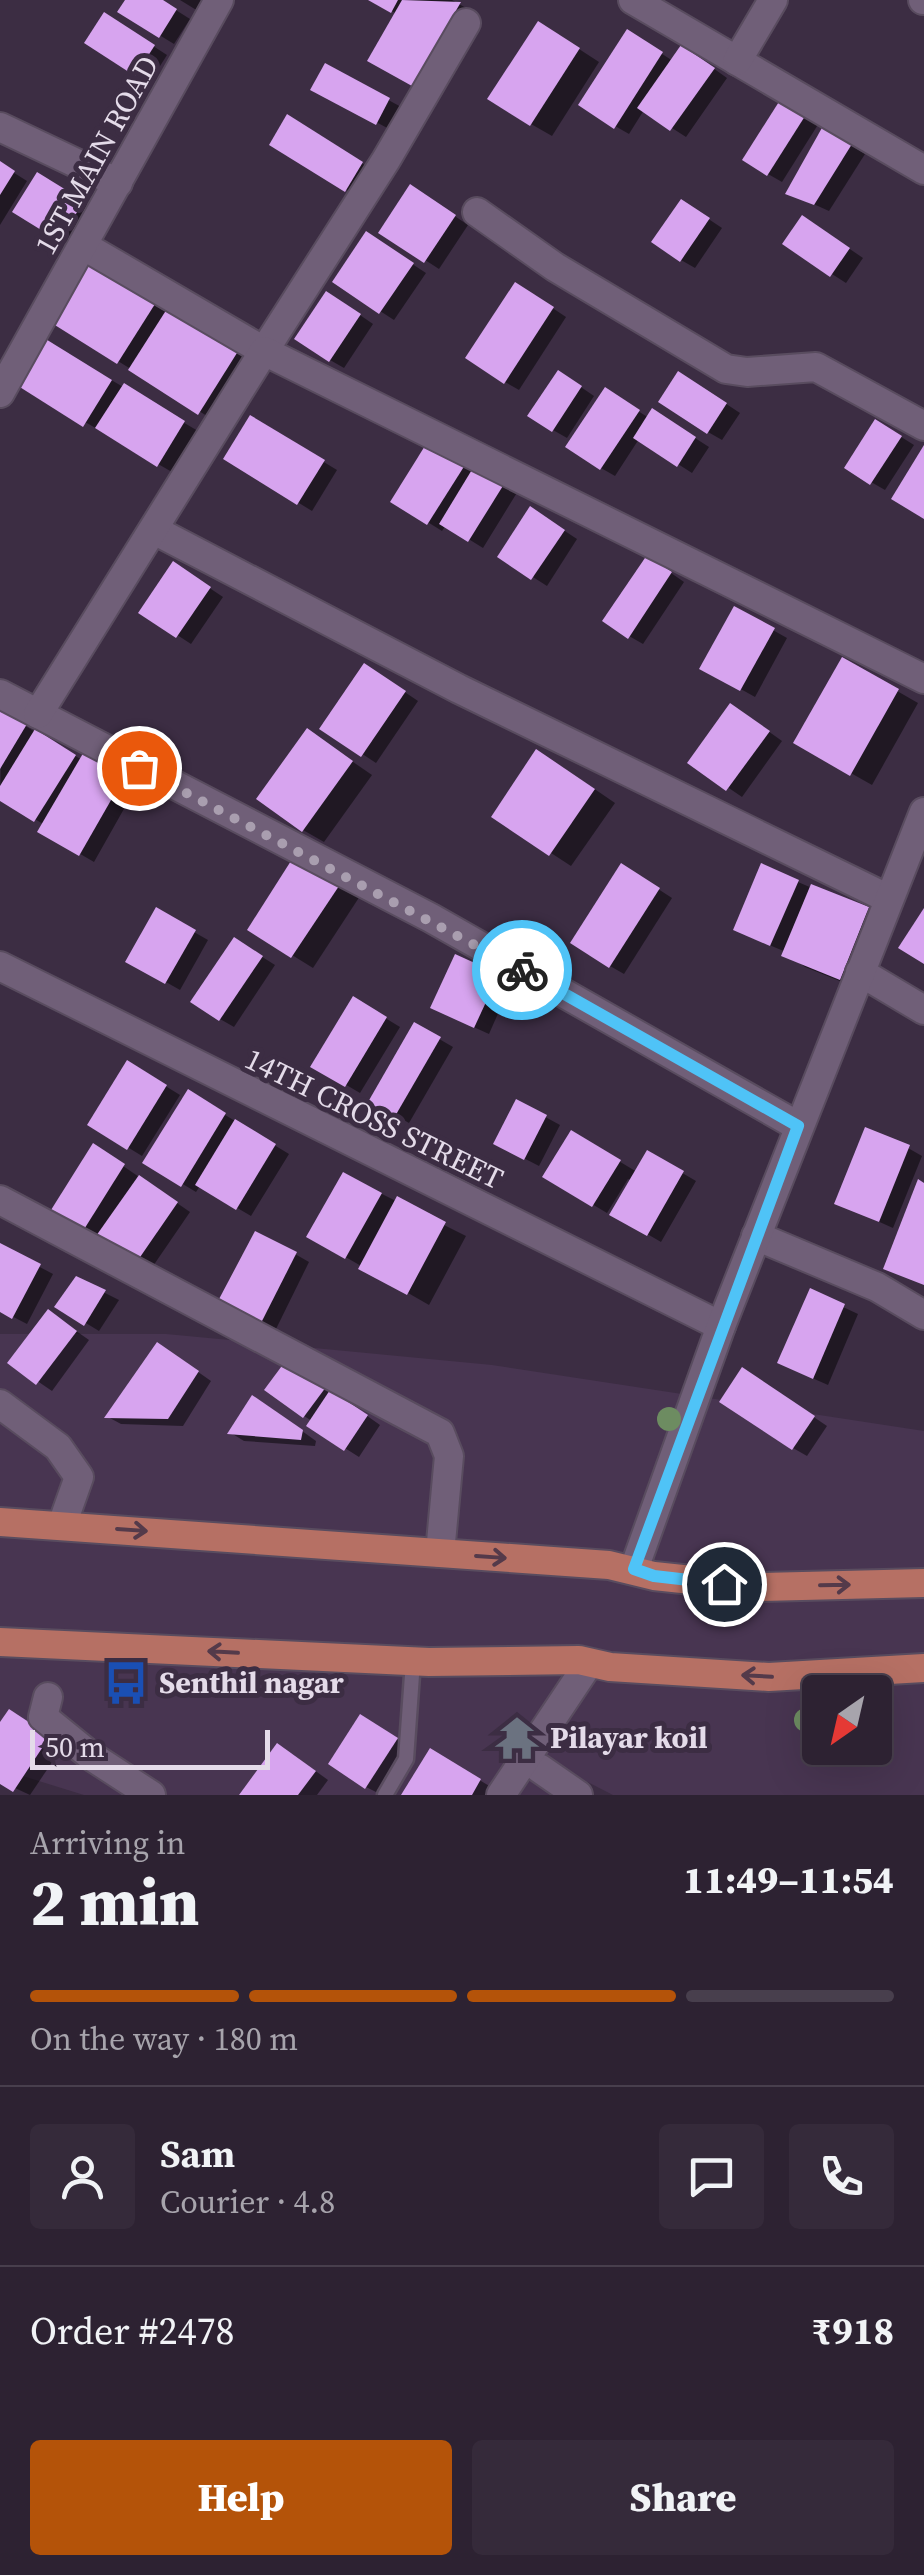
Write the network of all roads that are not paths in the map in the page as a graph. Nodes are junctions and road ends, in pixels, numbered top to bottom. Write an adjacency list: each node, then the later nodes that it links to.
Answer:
1 (219, 0): 8 (street, 1ST MAIN ROAD)
2 (633, 0): 5 (street)
3 (773, 0): 5 (street)
4 (466, 23): 11 (street)
5 (738, 62): 7 (street)
6 (0, 127): 8 (street)
7 (924, 170)
8 (118, 183): 10 (street, 1ST MAIN ROAD)
9 (478, 212): 13 (street)
10 (84, 246): 11 (street); 12 (street, 1ST MAIN ROAD)
11 (264, 351): 14 (street); 15 (street)
12 (0, 393)
13 (924, 426)
14 (154, 530): 17 (street); 19 (street)
15 (924, 679)
16 (0, 694): 17 (street)
17 (38, 714): 23 (street)
18 (924, 812): 19 (street)
19 (889, 899): 21 (street)
20 (0, 966): 27 (street, 14TH CROSS STREET)
21 (860, 972): 22 (street); 23 (street)
22 (924, 1010)
23 (798, 1126): 25 (street)
24 (0, 1200): 31 (street)
25 (756, 1236): 26 (street); 27 (street)
26 (924, 1314)
27 (721, 1326): 32 (street)
28 (0, 1404): 30 (street)
29 (0, 1522): 30 (main road)
30 (62, 1525): 31 (main road, one-way to 31)
31 (440, 1553): 32 (main road, one-way to 32)
32 (634, 1569): 33 (main road, one-way to 33)
33 (924, 1584)
34 (0, 1642): 35 (main road, one-way to 34)
35 (413, 1661): 36 (main road); 41 (lane)
36 (600, 1665): 37 (main road, one-way to 36); 39 (street)
37 (924, 1668)
38 (48, 1698): 40 (street)
39 (533, 1763): 42 (street); 43 (street); 44 (street)
40 (151, 1795)
41 (385, 1795)
42 (501, 1795)
43 (520, 1795)
44 (578, 1795)

